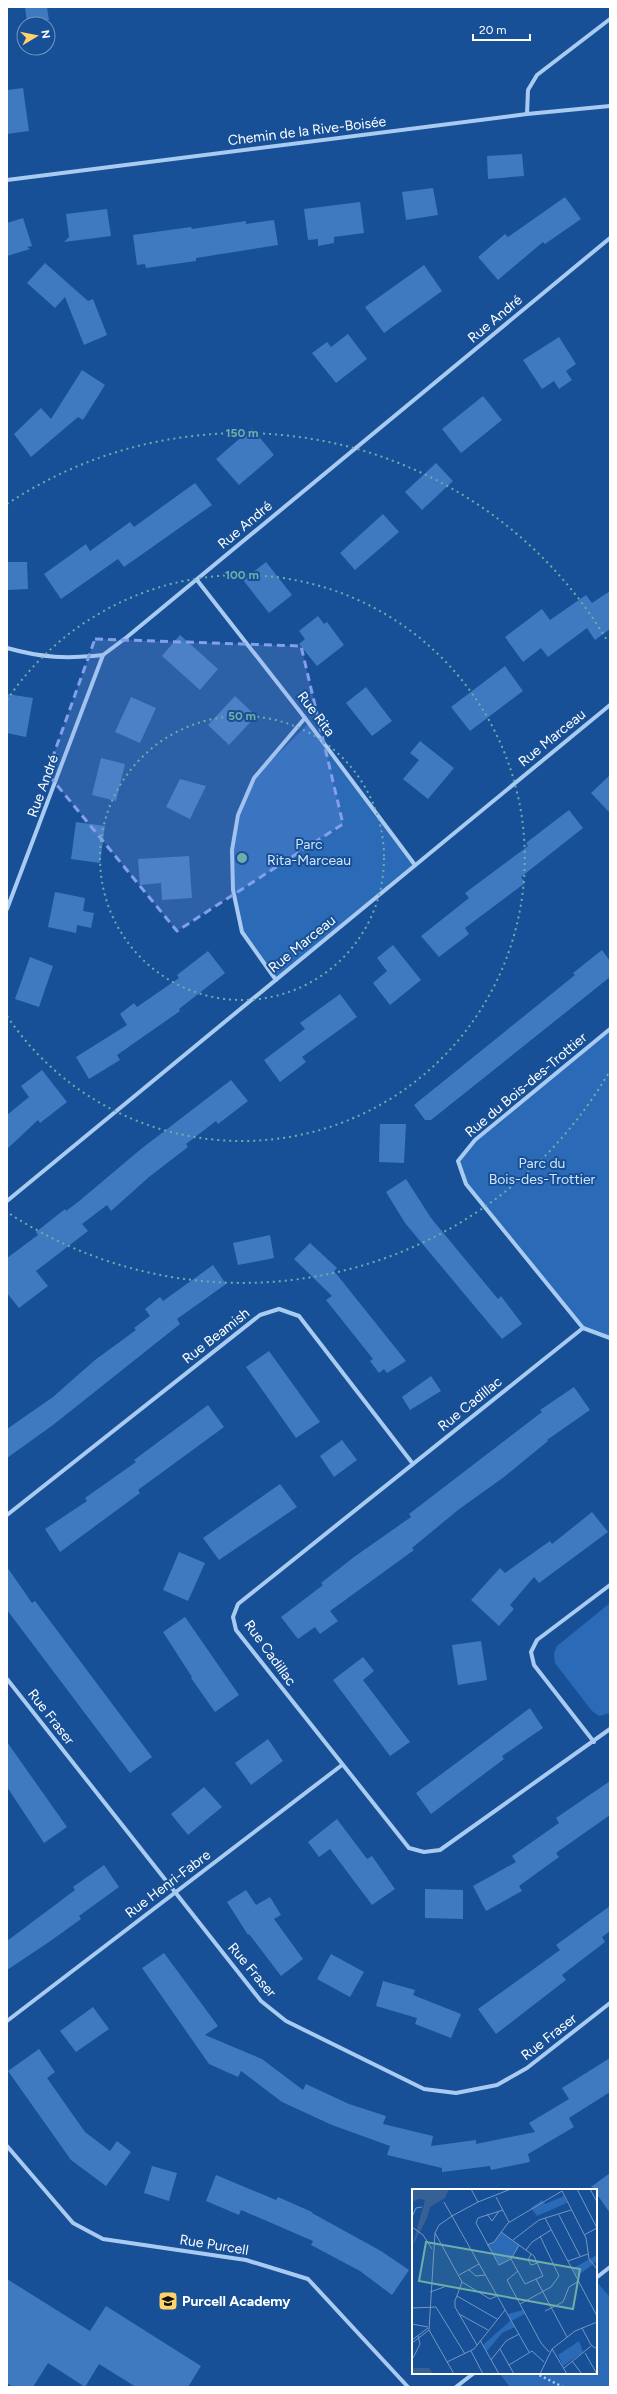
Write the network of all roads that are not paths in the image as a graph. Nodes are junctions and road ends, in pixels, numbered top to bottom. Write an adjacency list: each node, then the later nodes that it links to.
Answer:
1 (610, 19): 3 (street)
2 (610, 106): 3 (street, Chemin de la Rive-Boisée)
3 (527, 114): 4 (street, Chemin de la Rive-Boisée)
4 (7, 180)
5 (610, 238): 6 (street, Rue André)
6 (197, 580): 8 (street, Rue André); 10 (street, Rue Rita)
7 (7, 648): 8 (street)
8 (103, 655): 12 (street, Rue André)
9 (610, 705): 11 (street, Rue Marceau)
10 (305, 718): 11 (street, Rue Rita); 13 (street)
11 (416, 865): 13 (street, Rue Marceau)
12 (7, 909)
13 (276, 980): 15 (street, Rue Marceau)
14 (610, 1029): 16 (street, Rue du Bois-des-Trottier)
15 (7, 1201)
16 (582, 1328): 17 (street); 18 (street, Rue Cadillac)
17 (610, 1338)
18 (413, 1464): 19 (street, Rue Beamish); 24 (street, Rue Cadillac)
19 (7, 1515)
20 (610, 1585): 23 (street)
21 (7, 1679): 25 (street, Rue Fraser)
22 (610, 1729): 23 (street, Rue Cadillac)
23 (594, 1742): 24 (street, Rue Cadillac)
24 (342, 1765): 25 (street, Rue Henri-Fabre)
25 (174, 1893): 26 (street, Rue Fraser); 27 (street, Rue Henri-Fabre)
26 (610, 2003)
27 (7, 2021)
28 (7, 2146): 32 (street, Rue Purcell)
29 (610, 2267): 30 (street)
30 (597, 2277)
31 (473, 2374): 33 (street)
32 (408, 2387)
33 (456, 2387)

